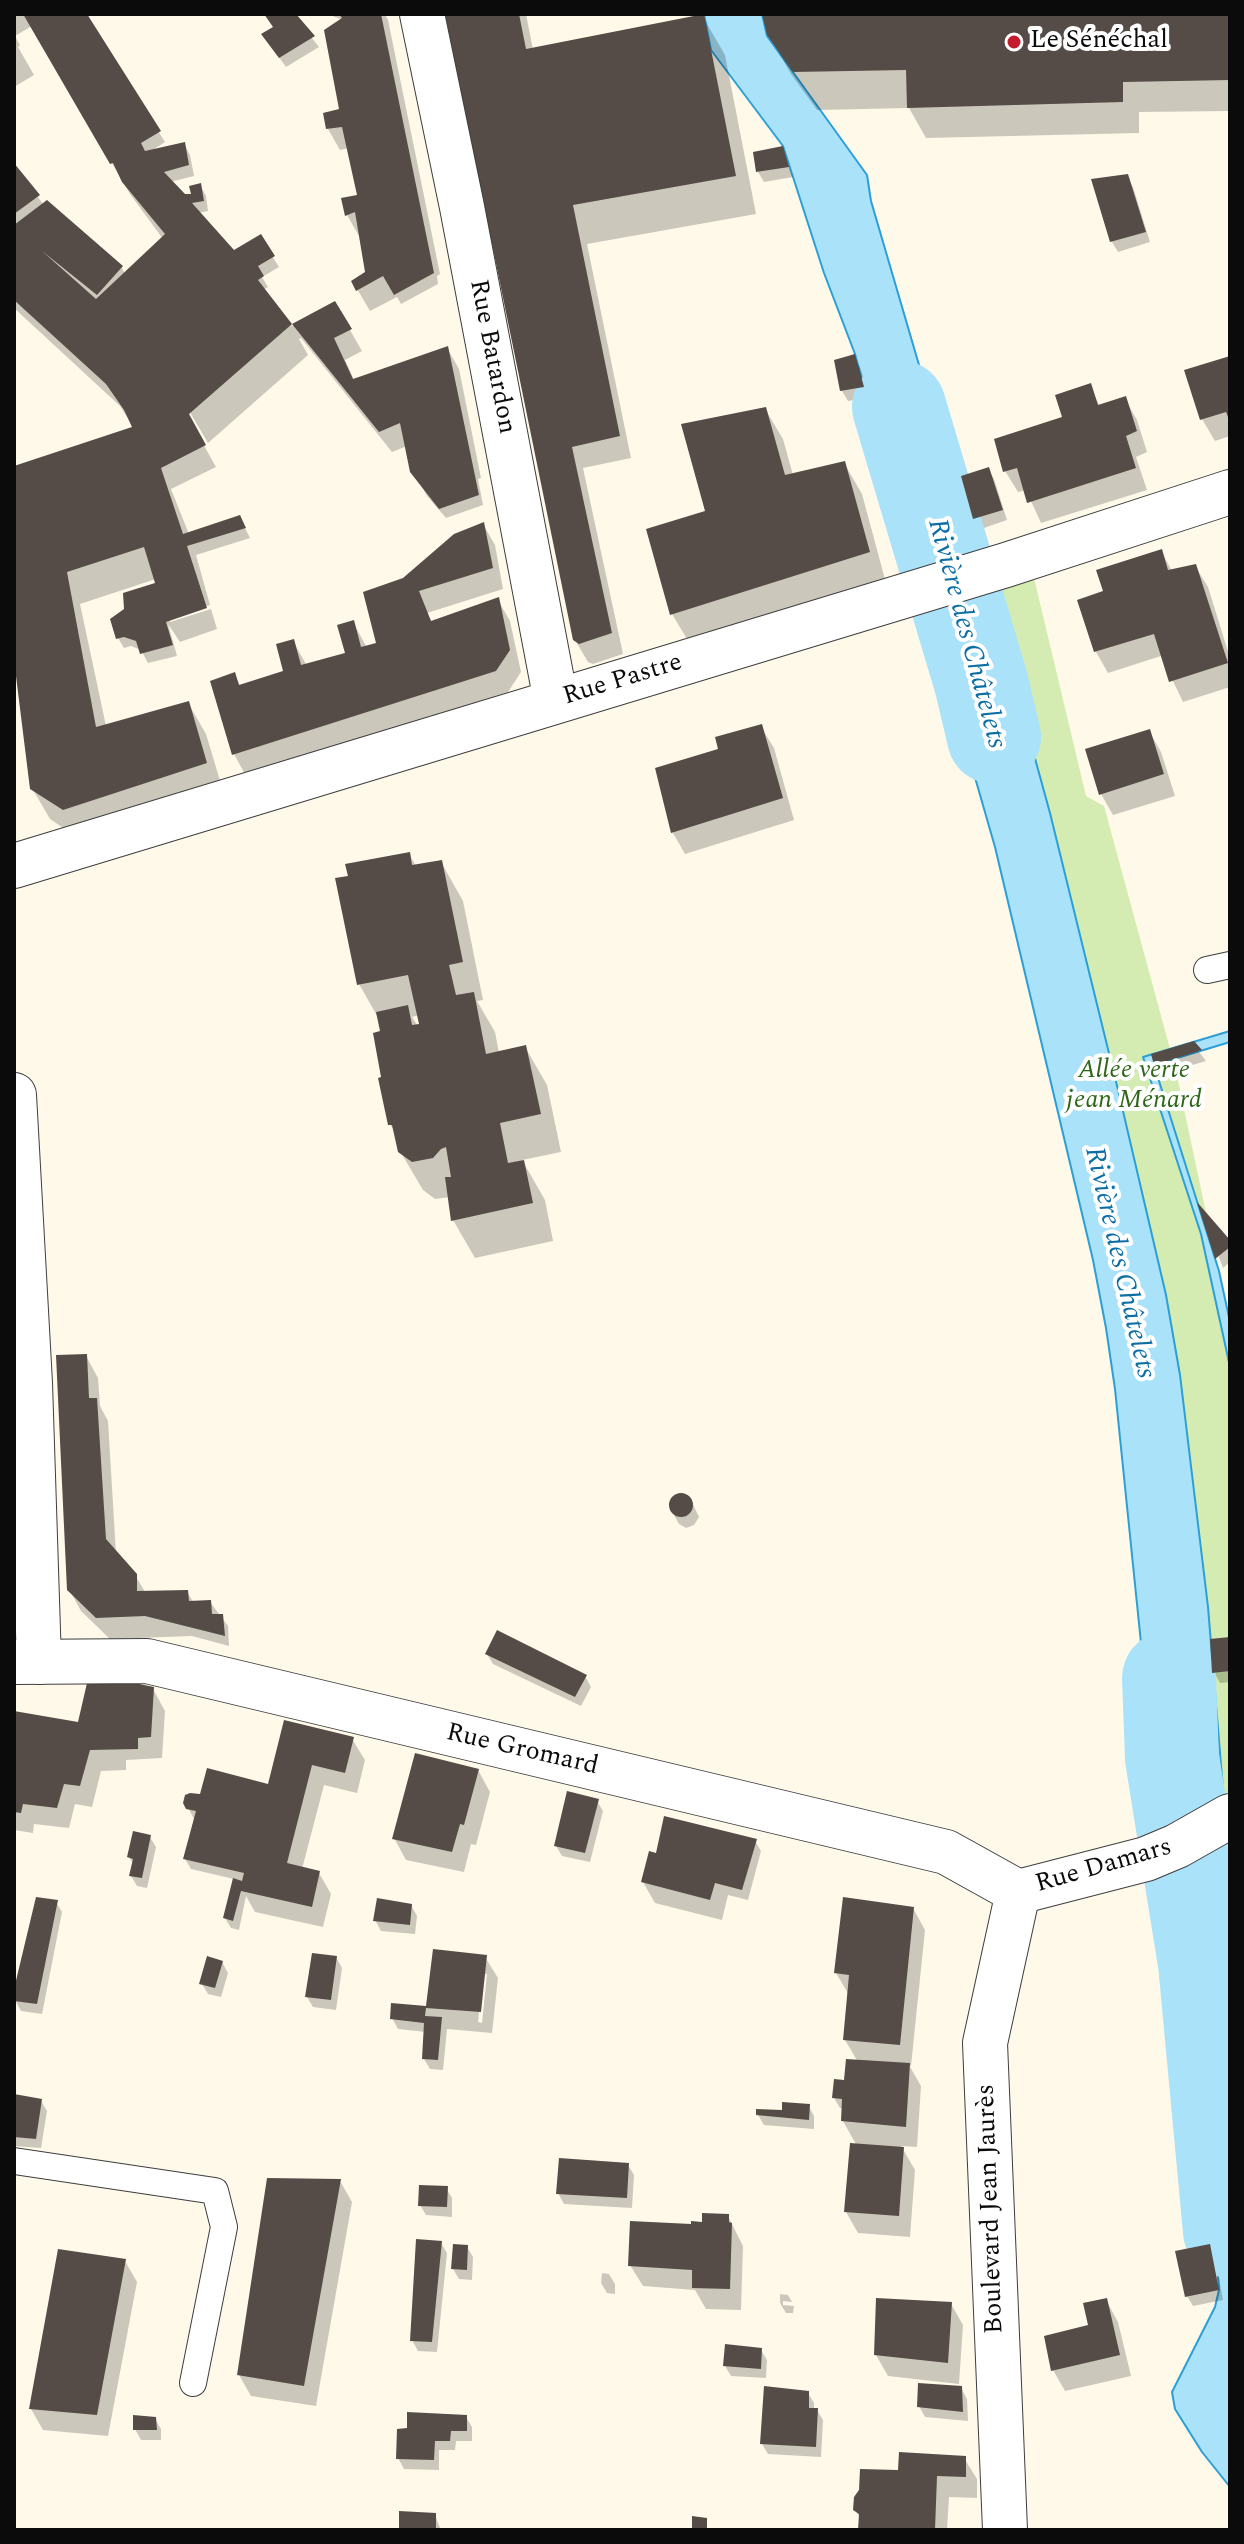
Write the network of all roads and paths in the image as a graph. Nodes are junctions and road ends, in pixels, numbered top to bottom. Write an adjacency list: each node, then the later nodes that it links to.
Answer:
1 (422, 14): 3 (street, Rue Batardon)
2 (1230, 492): 3 (street, Rue Pastre)
3 (556, 701): 4 (street, Rue Pastre)
4 (14, 866)
5 (14, 1095): 6 (street)
6 (26, 1662): 8 (street, Rue Gromard)
7 (1225, 1820): 8 (street, Rue Damars)
8 (1018, 1892): 11 (street, Boulevard Jean Jaurès)
9 (14, 2161): 10 (lane)
10 (193, 2383)
11 (1005, 2530)

